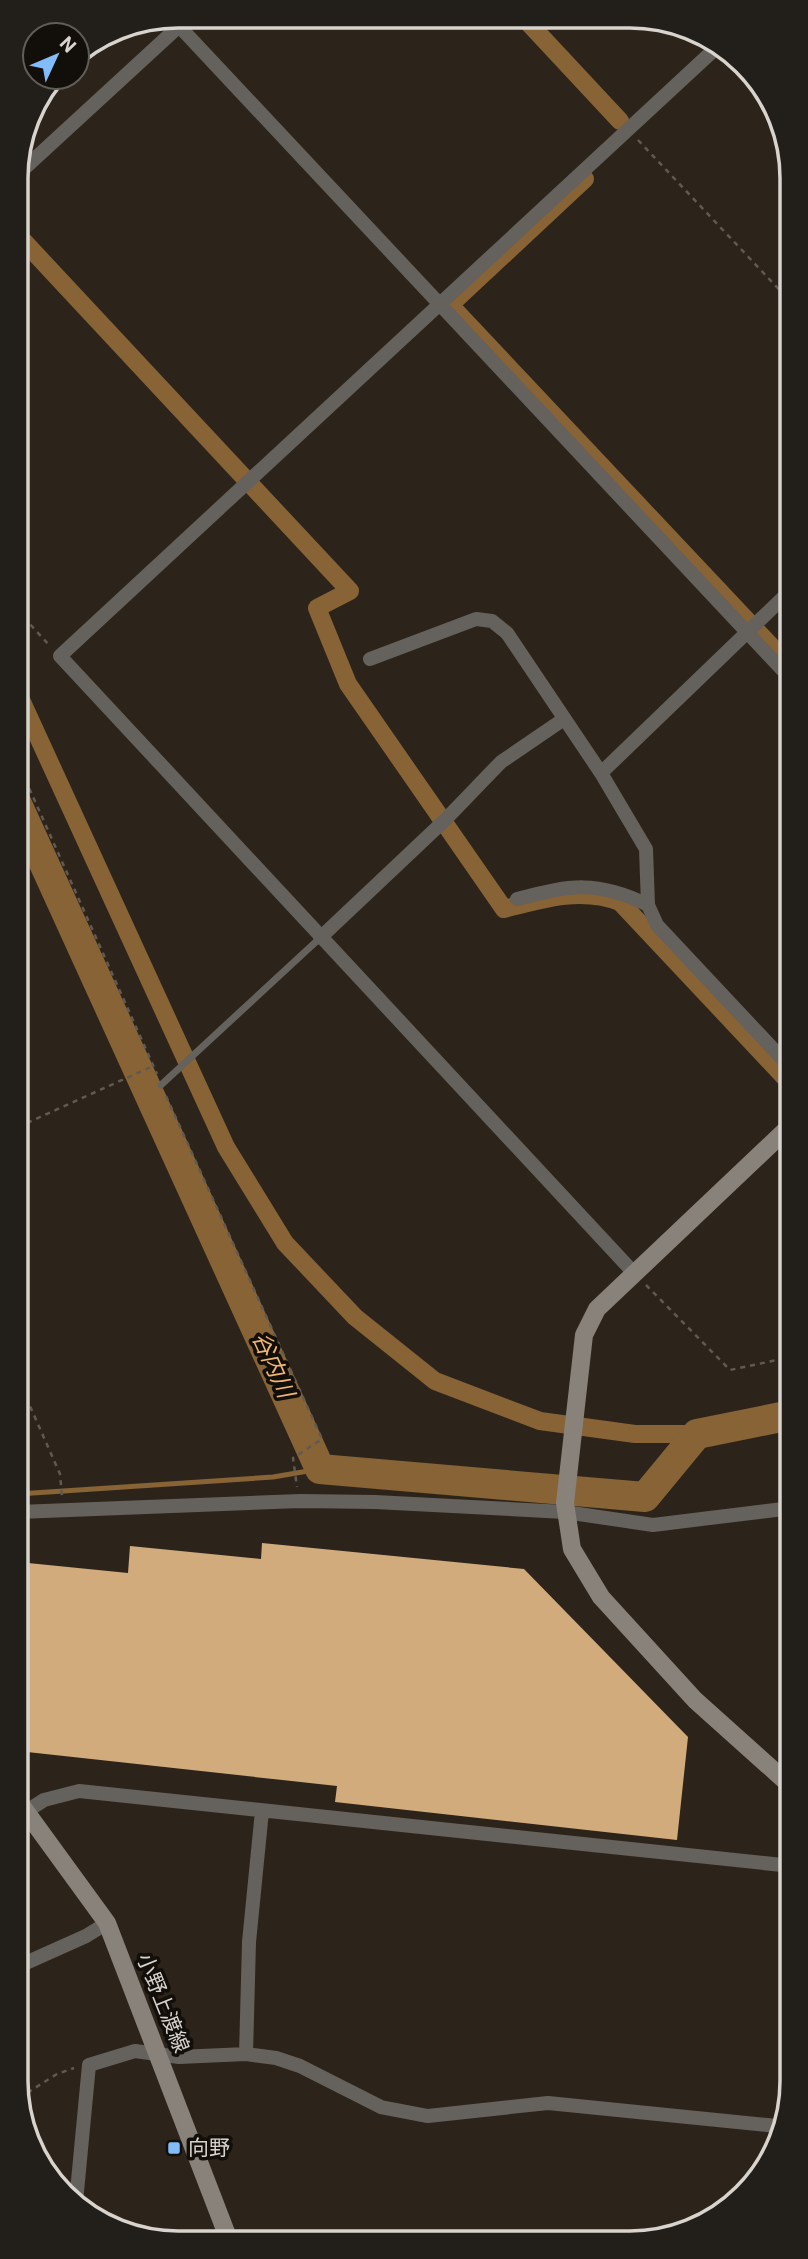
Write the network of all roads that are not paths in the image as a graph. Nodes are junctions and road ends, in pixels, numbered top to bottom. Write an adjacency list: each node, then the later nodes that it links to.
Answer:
1 (177, 28): 4 (street)
2 (191, 28): 5 (street)
3 (711, 52): 5 (street)
4 (28, 165)
5 (440, 306): 7 (street); 14 (street)
6 (780, 600): 7 (street)
7 (746, 631): 9 (street); 11 (street)
8 (370, 659): 10 (street)
9 (780, 667)
10 (564, 719): 11 (street); 14 (street)
11 (601, 773): 13 (street)
12 (517, 899): 13 (street)
13 (648, 905): 15 (street)
14 (320, 938): 16 (lane); 18 (street)
15 (780, 1056)
16 (161, 1084)
17 (780, 1135): 18 (street)
18 (634, 1273): 19 (street)
19 (565, 1507): 20 (street); 21 (street); 22 (street)
20 (780, 1509)
21 (28, 1512)
22 (780, 1775)
23 (28, 1805): 24 (street)
24 (262, 1811): 26 (street); 30 (street)
25 (28, 1813): 27 (street, 小野上渡線)
26 (780, 1866)
27 (107, 1923): 28 (street); 29 (street, 小野上渡線)
28 (28, 1962)
29 (159, 2054): 30 (street); 32 (street); 33 (street, 小野上渡線)
30 (246, 2054): 31 (street)
31 (773, 2126)
32 (77, 2191)
33 (226, 2231)

